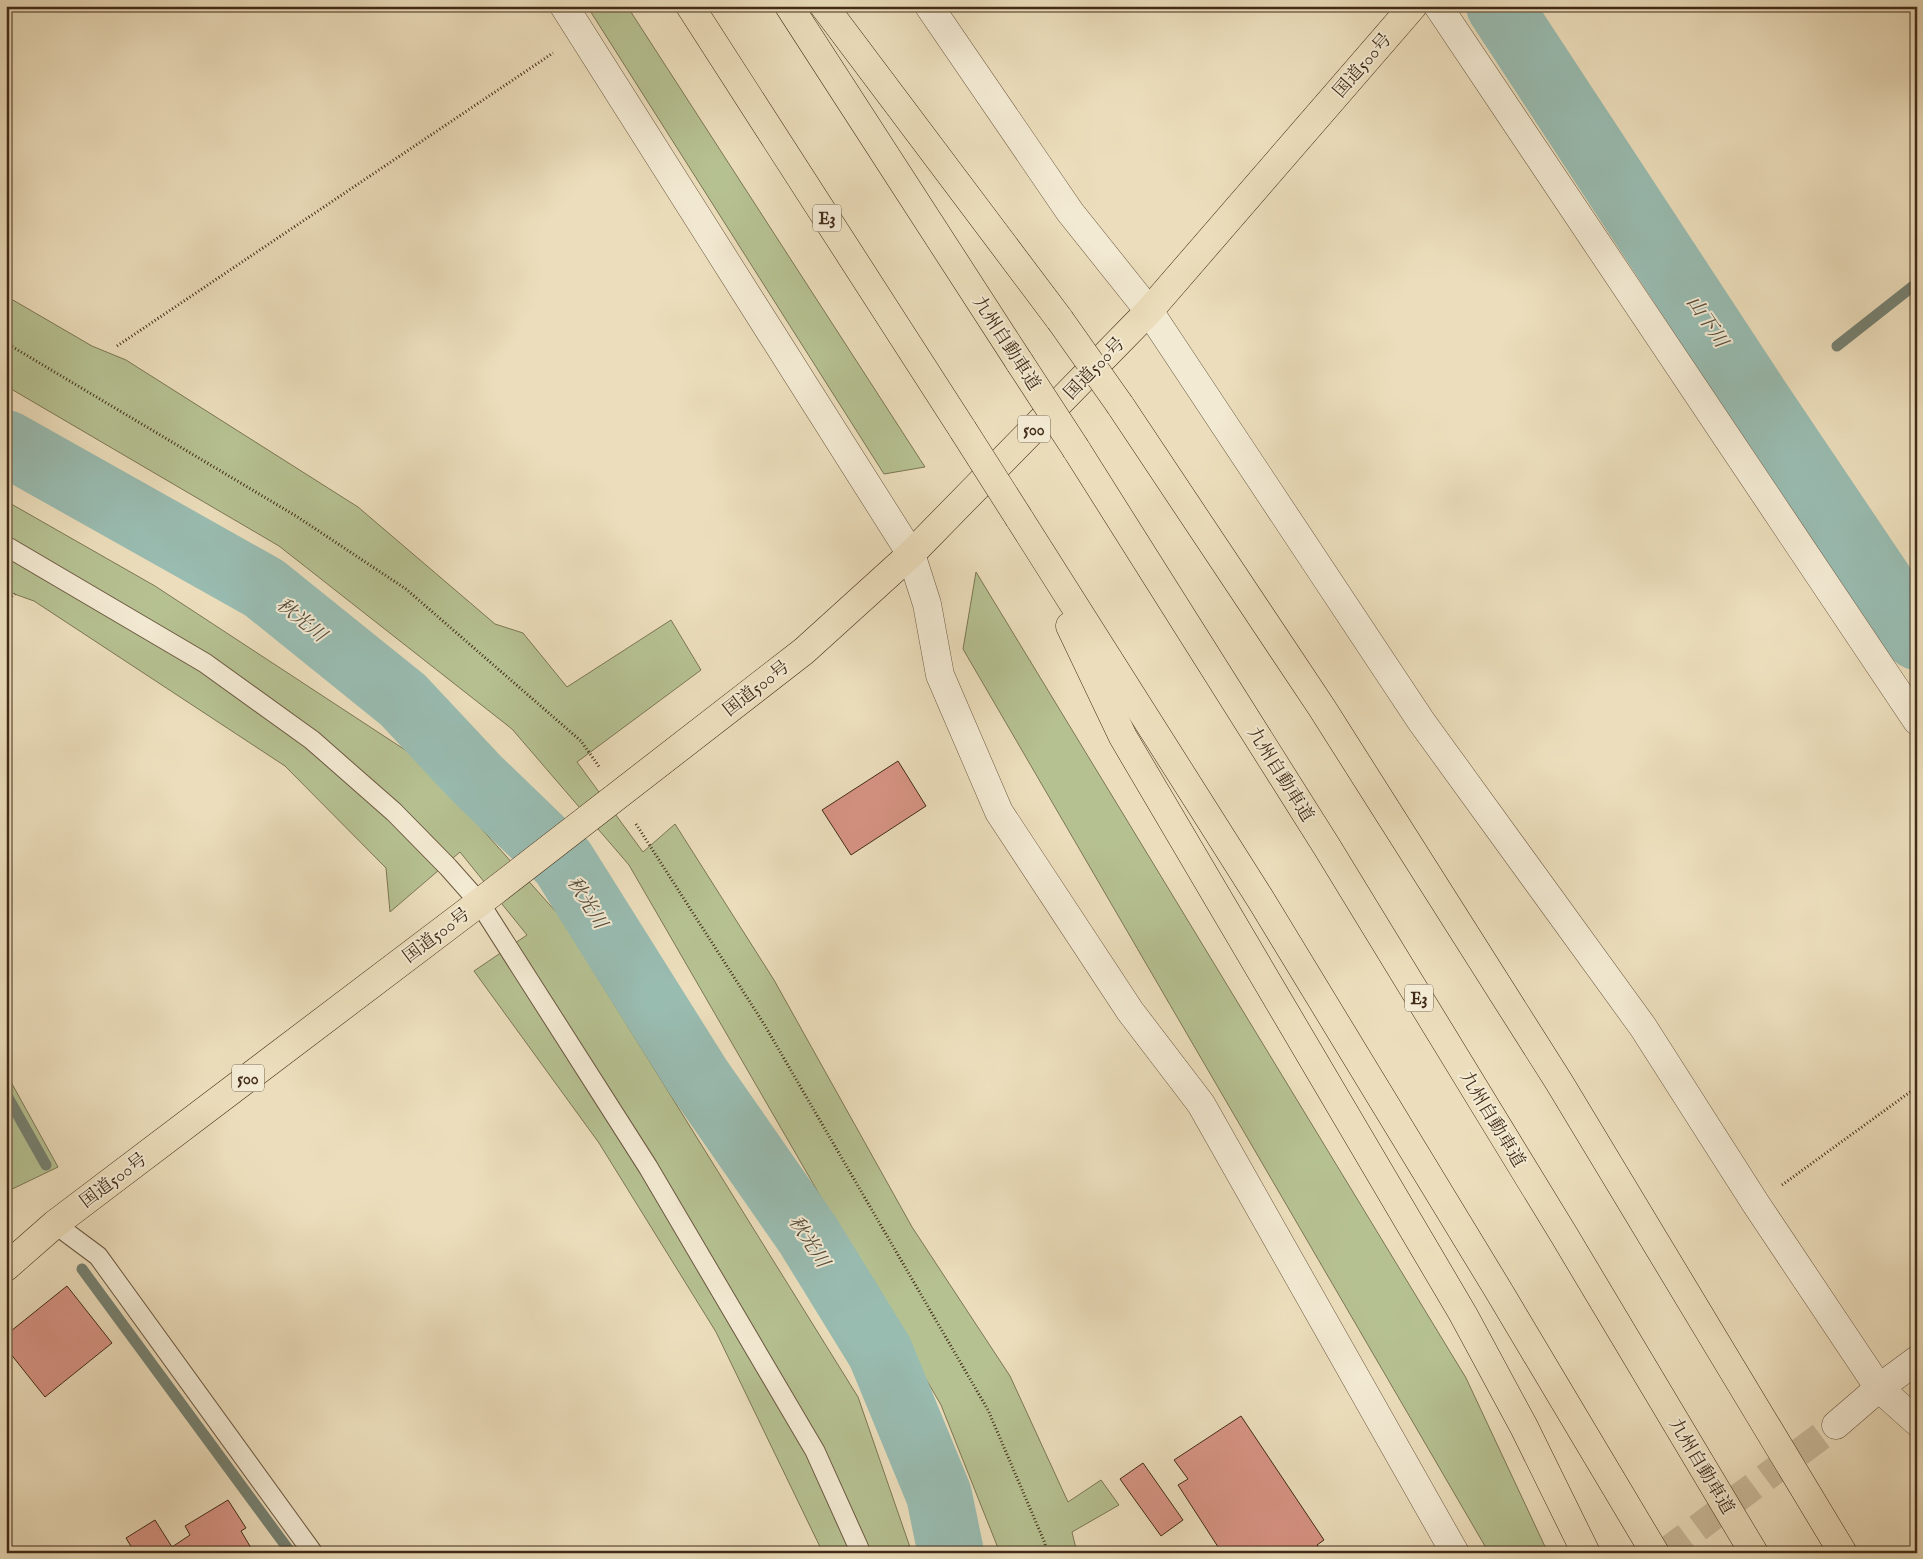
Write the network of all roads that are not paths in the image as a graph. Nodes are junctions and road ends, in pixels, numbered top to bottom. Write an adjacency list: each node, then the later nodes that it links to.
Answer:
1 (564, 6): 11 (street)
2 (690, 6): 9 (highway, E3, bridge)
3 (789, 6): 26 (highway, 九州自動車道 / E3, bridge)
4 (824, 6): 20 (highway, bridge)
5 (928, 6): 8 (street)
6 (1413, 6): 8 (highway, 国道500号 / 500)
7 (1438, 6): 12 (street)
8 (1149, 311): 11 (highway, 国道500号 / 500); 17 (street)
9 (1019, 518): 21 (highway); 25 (highway, E3)
10 (6, 546): 13 (lane)
11 (912, 554): 13 (highway, 国道500号 / 500); 24 (street)
12 (1913, 706)
13 (486, 897): 14 (highway, 国道500号 / 500); 23 (lane)
14 (55, 1224): 15 (highway, 国道500号 / 500); 22 (lane)
15 (6, 1267)
16 (1917, 1360): 17 (street)
17 (1879, 1388): 18 (street); 19 (street)
18 (1917, 1422)
19 (1836, 1425)
20 (1796, 1475): 27 (highway); 28 (highway)
21 (1585, 1551)
22 (313, 1553)
23 (861, 1553)
24 (1455, 1553)
25 (1655, 1553)
26 (1754, 1553)
27 (1843, 1553)
28 (1857, 1553)

